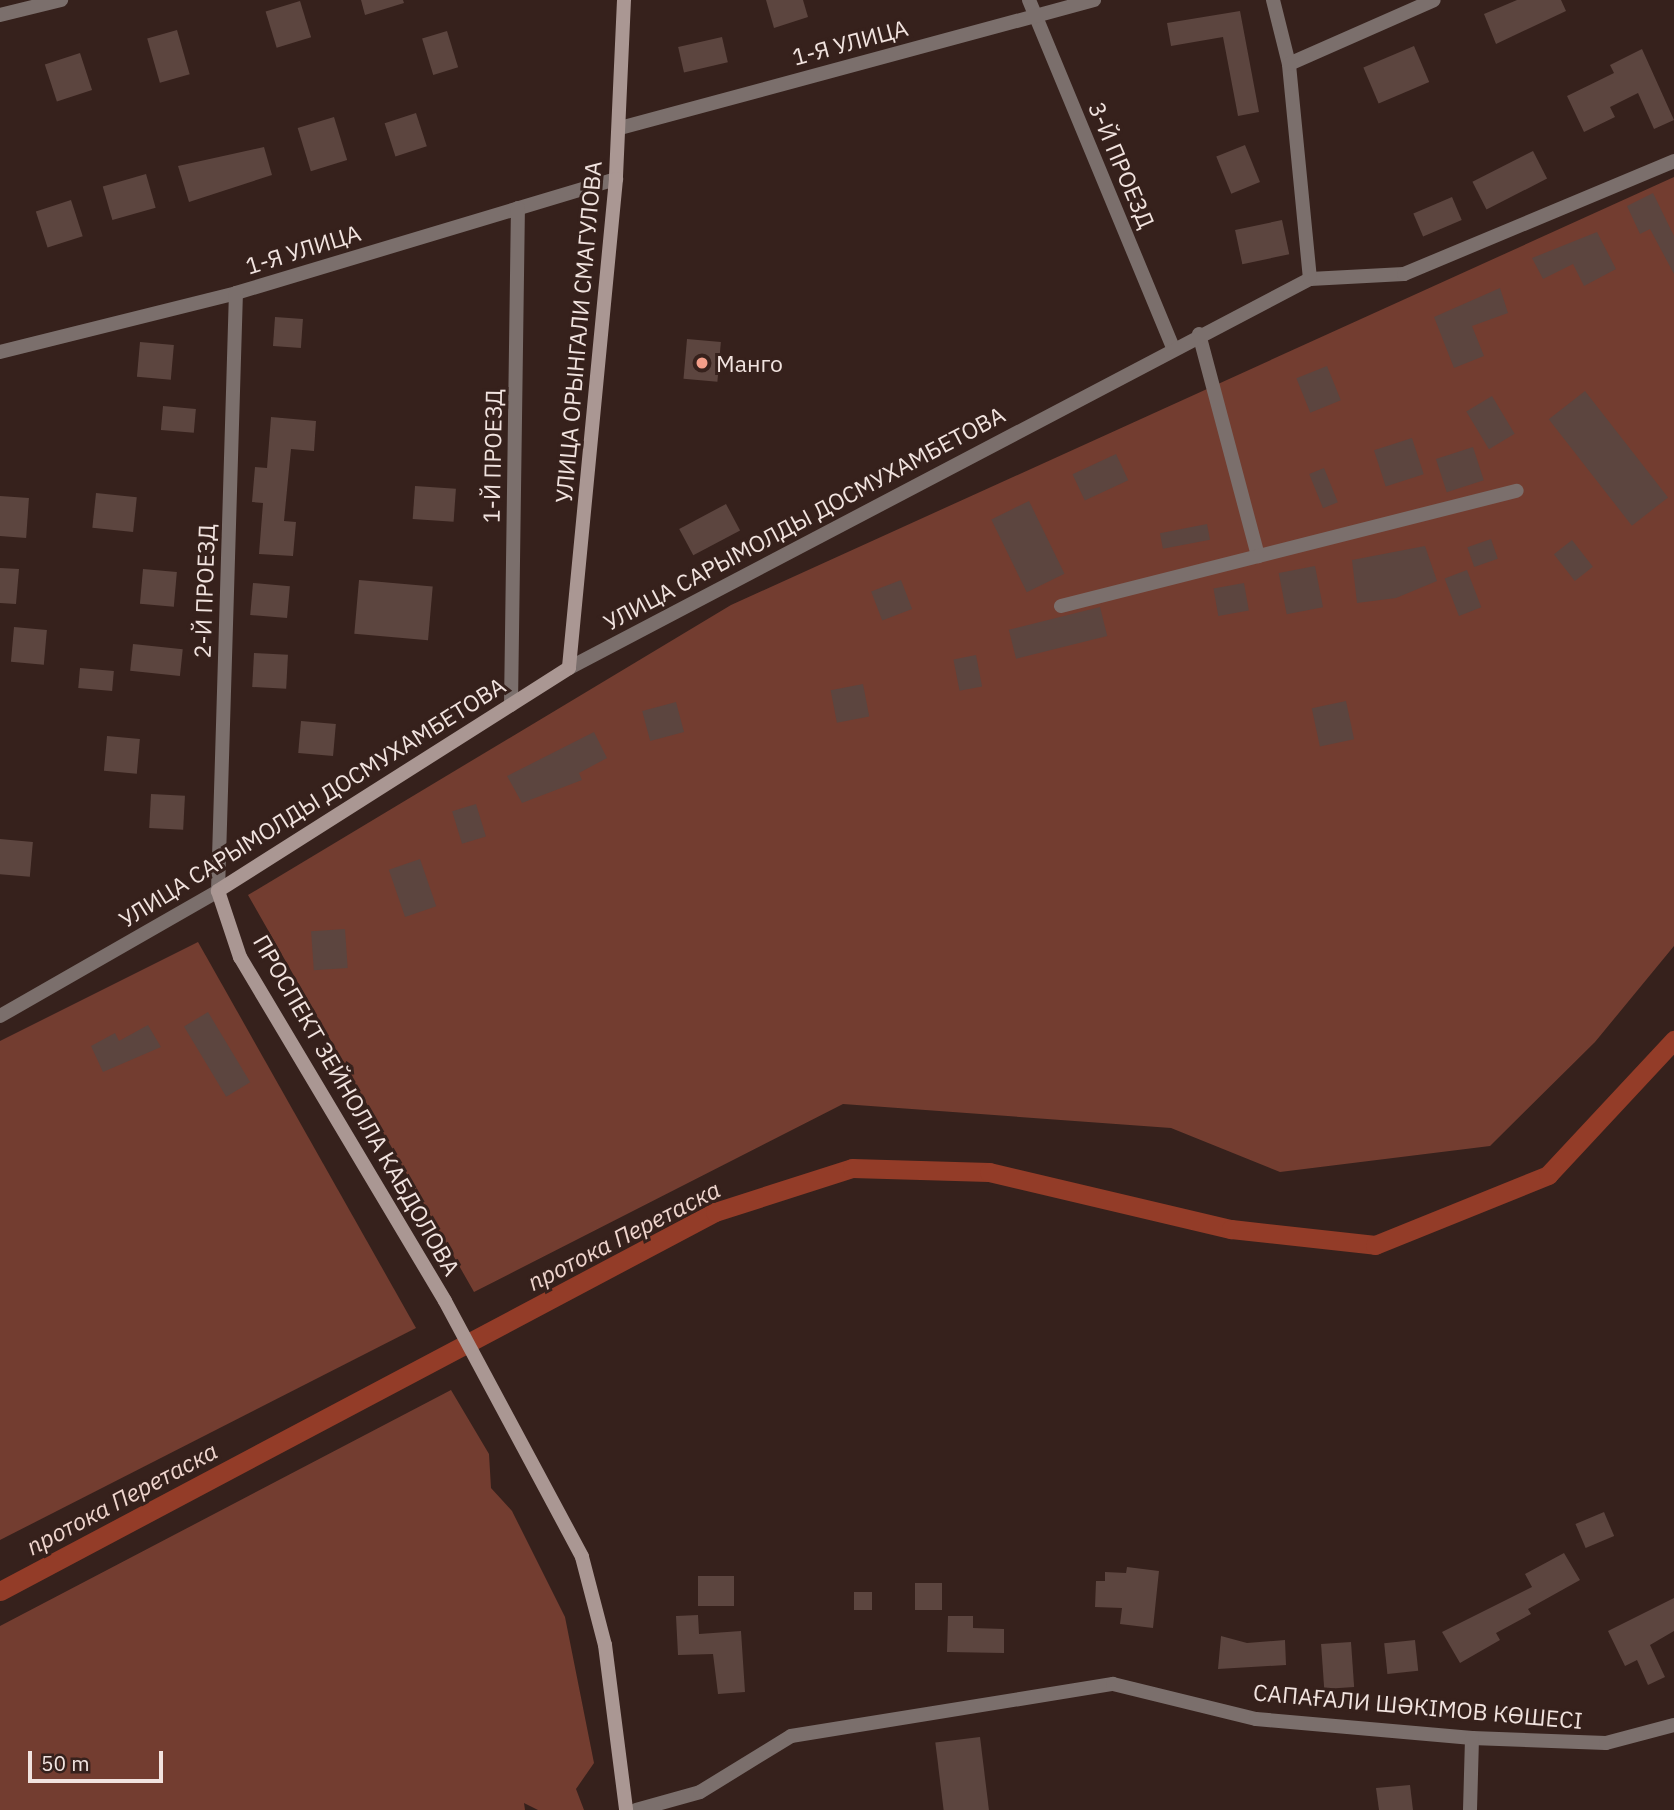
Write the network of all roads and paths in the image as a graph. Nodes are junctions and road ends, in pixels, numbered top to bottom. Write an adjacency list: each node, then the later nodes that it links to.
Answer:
1 (61, 0): 7 (street)
2 (624, 0): 10 (main road, УЛИЦА ОРЫНГАЛИ СМАГУЛОВА)
3 (1029, 0): 8 (street, 3-Й ПРОЕЗД)
4 (1094, 0): 8 (street, 1-Я УЛИЦА)
5 (1273, 0): 9 (street)
6 (1434, 0): 9 (street)
7 (0, 15)
8 (1035, 15): 10 (street, 1-Я УЛИЦА); 17 (street, 3-Й ПРОЕЗД)
9 (1289, 64): 14 (street)
10 (620, 128): 12 (main road, УЛИЦА ОРЫНГАЛИ СМАГУЛОВА)
11 (1674, 161): 14 (street, УЛИЦА САРЫМОЛДЫ ДОСМУХАМБЕТОВА)
12 (616, 179): 13 (street, 1-Я УЛИЦА); 22 (main road, УЛИЦА ОРЫНГАЛИ СМАГУЛОВА)
13 (518, 208): 15 (street, 1-Я УЛИЦА); 23 (street, 1-Й ПРОЕЗД)
14 (1310, 279): 16 (street, УЛИЦА САРЫМОЛДЫ ДОСМУХАМБЕТОВА)
15 (236, 293): 18 (street, 1-Я УЛИЦА); 24 (street, 2-Й ПРОЕЗД)
16 (1199, 334): 17 (street, УЛИЦА САРЫМОЛДЫ ДОСМУХАМБЕТОВА); 20 (street)
17 (1173, 347): 22 (street, УЛИЦА САРЫМОЛДЫ ДОСМУХАМБЕТОВА)
18 (0, 352)
19 (1517, 491): 20 (street)
20 (1258, 556): 21 (street)
21 (1061, 606)
22 (569, 668): 23 (main road, УЛИЦА САРЫМОЛДЫ ДОСМУХАМБЕТОВА)
23 (511, 705): 24 (main road, УЛИЦА САРЫМОЛДЫ ДОСМУХАМБЕТОВА)
24 (218, 891): 25 (street, УЛИЦА САРЫМОЛДЫ ДОСМУХАМБЕТОВА); 28 (main road, ПРОСПЕКТ ЗЕЙНОЛЛА КАБДОЛОВА)
25 (0, 1016)
26 (1674, 1725): 27 (street, САПАҒАЛИ ШӘКІМОВ КӨШЕСІ)
27 (1472, 1738): 29 (street, САПАҒАЛИ ШӘКІМОВ КӨШЕСІ); 30 (street)
28 (626, 1810)
29 (636, 1810)
30 (1470, 1810)

